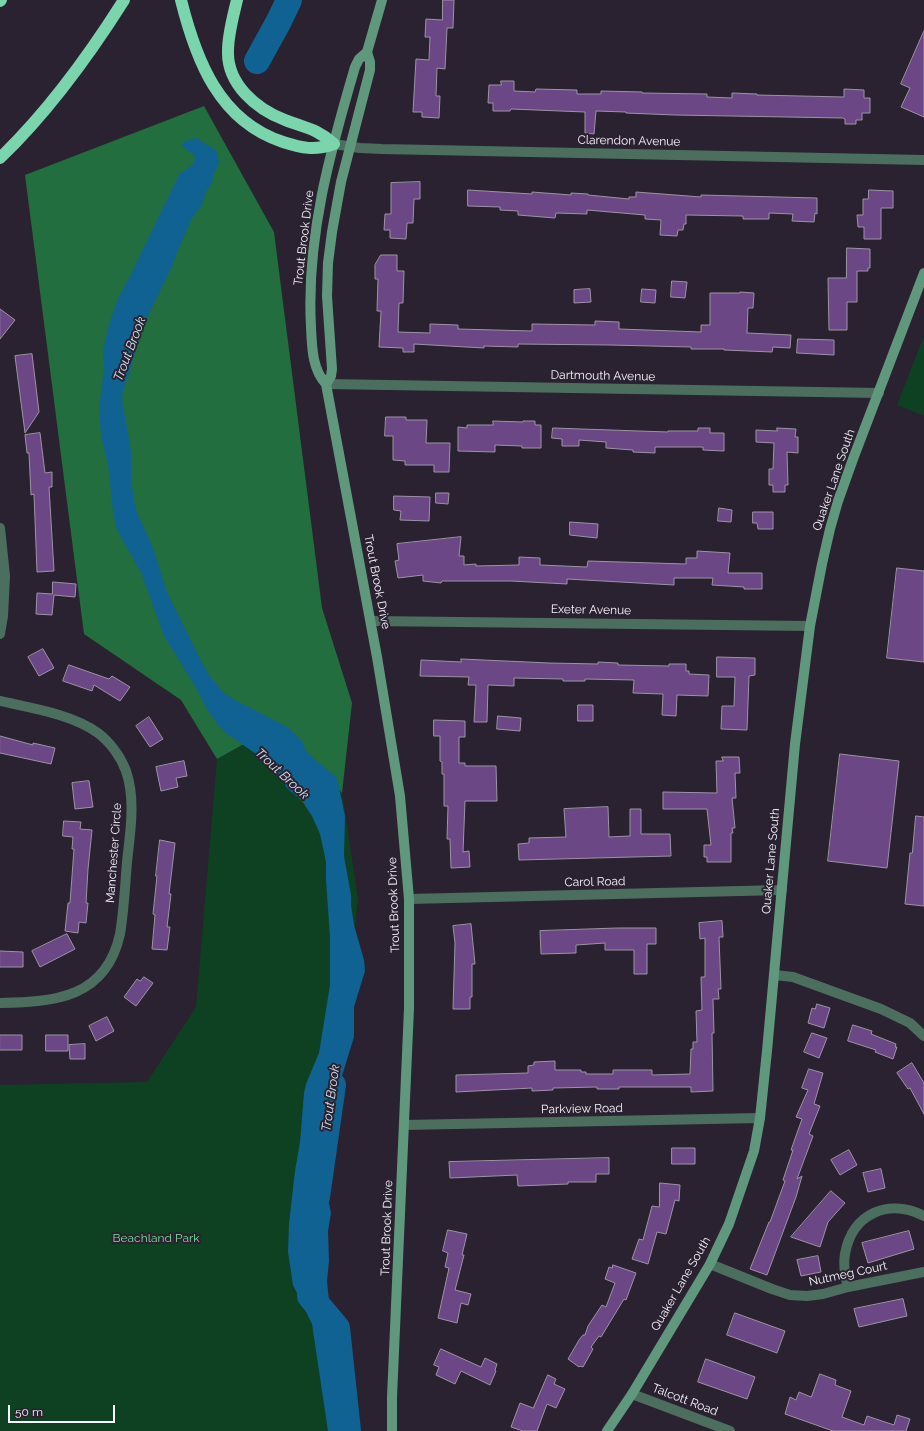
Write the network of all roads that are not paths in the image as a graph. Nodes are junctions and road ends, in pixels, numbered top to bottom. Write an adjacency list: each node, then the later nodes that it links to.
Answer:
1 (124, 0): 8 (highway)
2 (181, 0): 6 (highway)
3 (237, 0): 6 (highway)
4 (382, 0): 5 (main road, Trout Brook Drive)
5 (367, 52): 6 (main road, Trout Brook Drive); 7 (main road, Trout Brook Drive)
6 (334, 144): 7 (street, Clarendon Avenue); 11 (main road, Trout Brook Drive)
7 (350, 146): 9 (street, Clarendon Avenue); 11 (main road, Trout Brook Drive)
8 (0, 158)
9 (924, 160)
10 (924, 273): 12 (main road, Quaker Lane South)
11 (326, 384): 12 (street, Dartmouth Avenue); 14 (main road, Trout Brook Drive)
12 (879, 393): 15 (main road, Quaker Lane South)
13 (0, 528): 16 (street)
14 (371, 621): 15 (street, Exeter Avenue); 19 (main road, Trout Brook Drive)
15 (810, 626): 18 (main road, Quaker Lane South)
16 (0, 634)
17 (0, 701): 21 (street, Manchester Circle)
18 (782, 890): 19 (street, Carol Road); 20 (main road, Quaker Lane South)
19 (410, 899): 24 (main road, Trout Brook Drive)
20 (775, 975): 22 (street); 23 (main road, Quaker Lane South)
21 (0, 1003)
22 (924, 1036)
23 (760, 1118): 24 (street, Parkview Road); 26 (main road, Quaker Lane South)
24 (404, 1125): 30 (main road, Trout Brook Drive)
25 (924, 1216): 28 (street)
26 (710, 1264): 28 (street, Nutmeg Court); 29 (main road, Quaker Lane South)
27 (924, 1272): 28 (street, Nutmeg Court)
28 (848, 1287)
29 (632, 1394): 31 (main road, Quaker Lane South); 32 (street, Talcott Road)
30 (392, 1431)
31 (607, 1431)
32 (730, 1431)

